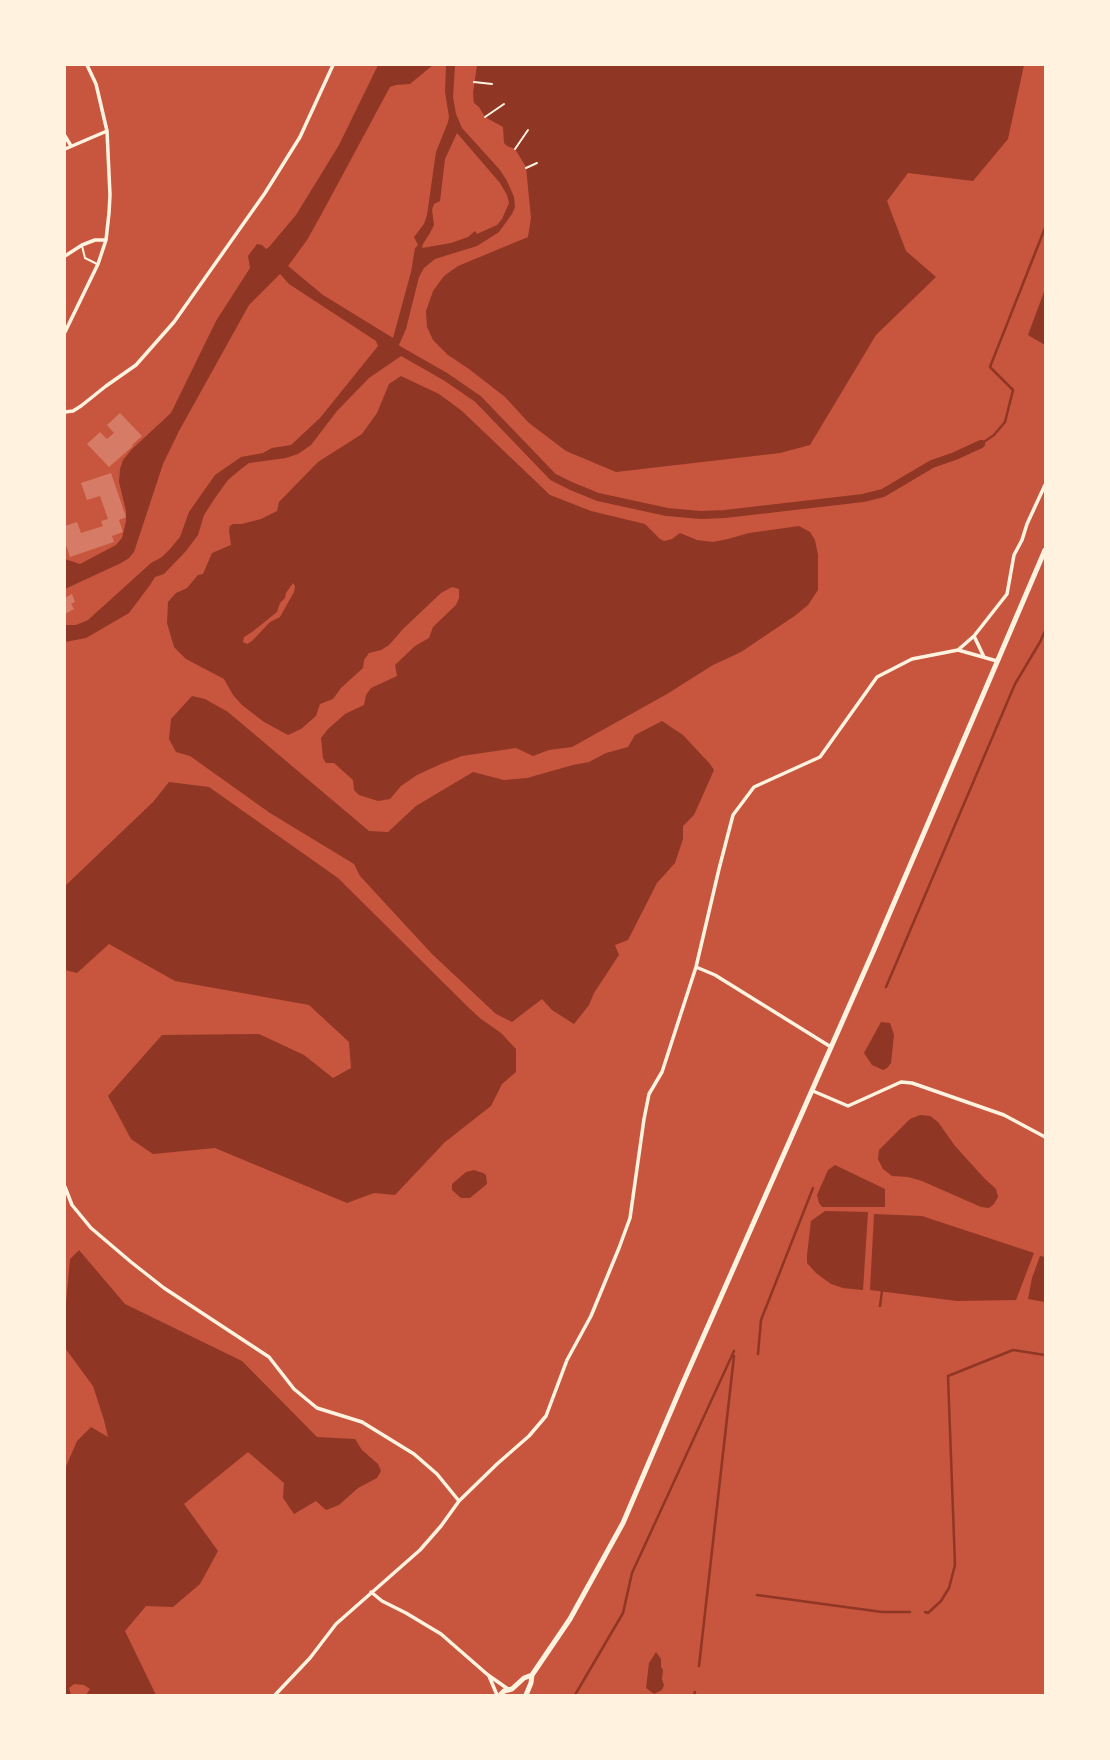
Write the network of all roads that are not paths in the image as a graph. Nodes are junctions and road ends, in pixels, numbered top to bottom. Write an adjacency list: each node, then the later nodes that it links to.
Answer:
1 (87, 65): 3 (street)
2 (333, 65): 12 (street)
3 (107, 131): 5 (street); 7 (street)
4 (65, 136): 5 (street)
5 (71, 146): 6 (street)
6 (65, 149)
7 (106, 240): 8 (street); 10 (street)
8 (82, 245): 9 (street); 10 (lane)
9 (65, 256)
10 (98, 264): 11 (street)
11 (65, 332)
12 (65, 412)
13 (1045, 485): 15 (street)
14 (1045, 550): 18 (main road)
15 (974, 636): 16 (street); 17 (street)
16 (958, 650): 17 (street); 19 (street)
17 (984, 658): 18 (street)
18 (997, 662): 20 (main road)
19 (696, 967): 20 (street); 24 (street)
20 (831, 1047): 21 (main road)
21 (813, 1091): 22 (street); 27 (main road)
22 (1045, 1137)
23 (65, 1188): 24 (street)
24 (459, 1501): 25 (street)
25 (371, 1592): 26 (street); 29 (street)
26 (488, 1675): 28 (street); 30 (street)
27 (532, 1675): 28 (main road); 31 (main road)
28 (510, 1689): 30 (main road); 31 (main road)
29 (275, 1695)
30 (499, 1695)
31 (524, 1695)

